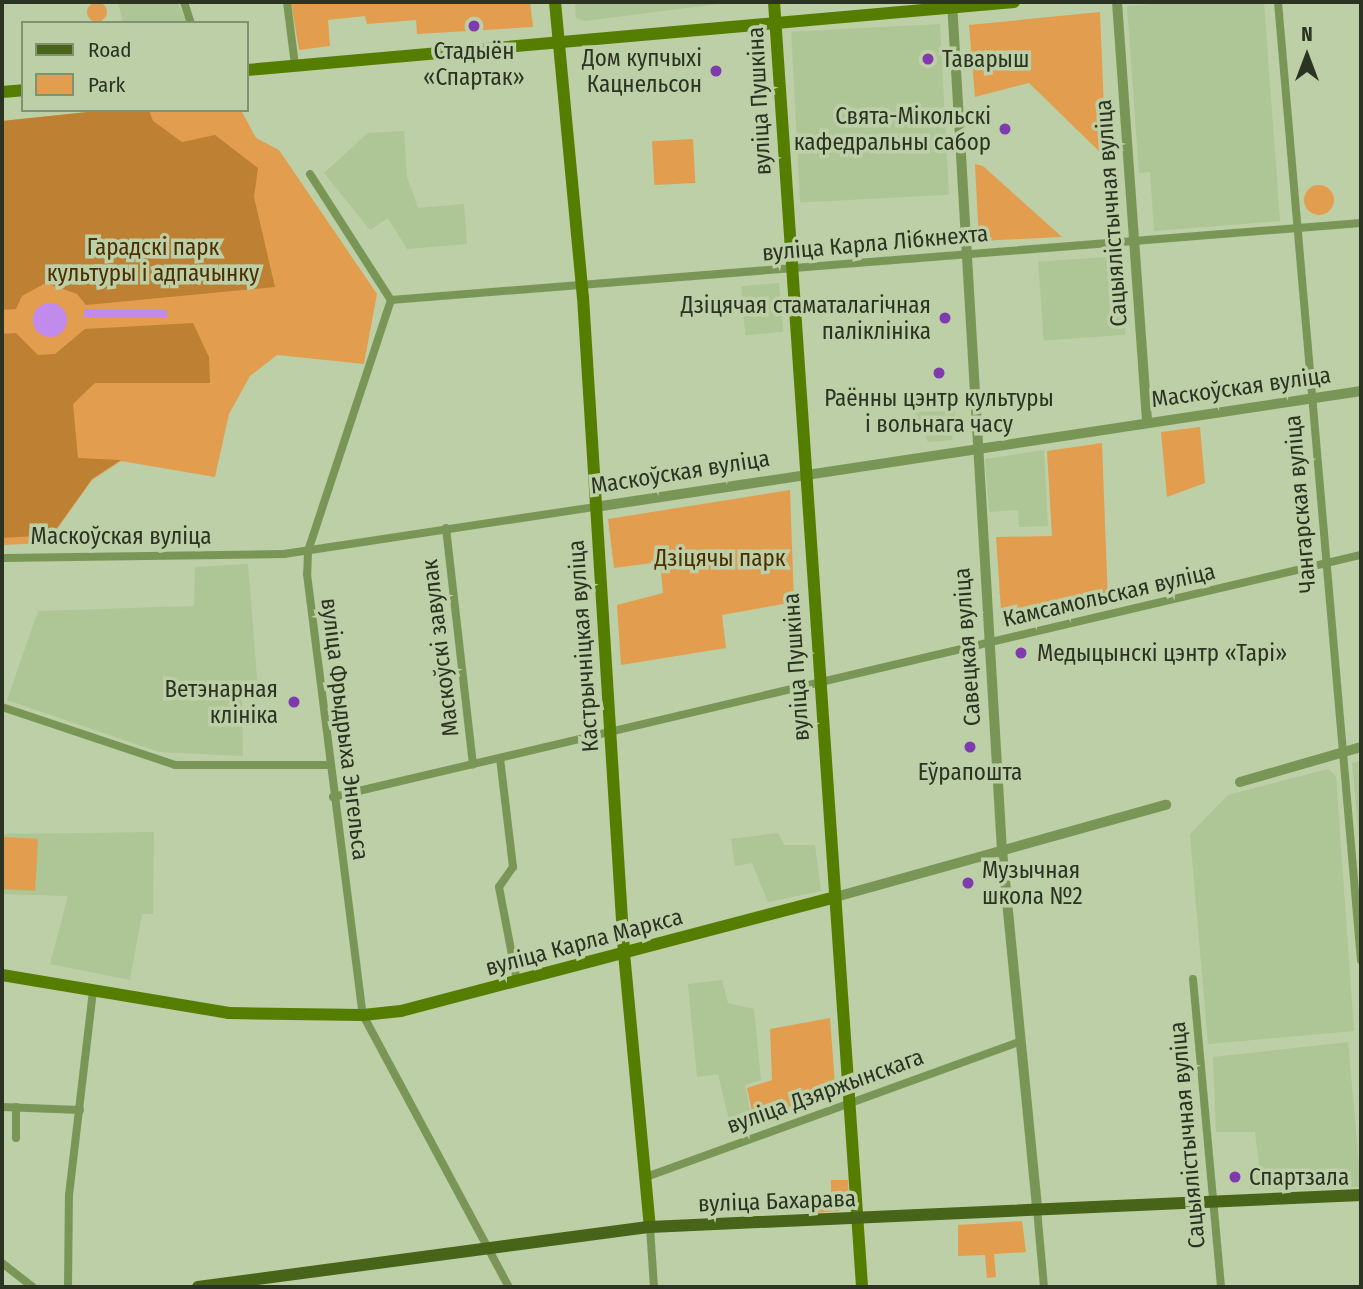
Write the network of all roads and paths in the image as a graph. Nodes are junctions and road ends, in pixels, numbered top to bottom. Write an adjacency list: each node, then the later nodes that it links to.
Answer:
1 (184, 2): 9 (street)
2 (287, 2): 12 (street)
3 (555, 2): 11 (main road, Кастрычніцкая вуліца)
4 (774, 2): 10 (main road, вуліца Пушкіна)
5 (1014, 2): 8 (main road)
6 (1117, 2): 19 (street, Сацыялістычная вуліца)
7 (1278, 2): 18 (street, Чангарская вуліца)
8 (952, 4): 10 (main road); 20 (street, Савецкая вуліца)
9 (190, 21)
10 (775, 21): 11 (main road); 21 (main road, вуліца Пушкіна)
11 (558, 41): 12 (main road); 22 (main road, Кастрычніцкая вуліца)
12 (295, 65): 13 (main road)
13 (248, 70)
14 (21, 90): 15 (main road)
15 (2, 92)
16 (310, 174): 23 (street)
17 (1361, 223): 18 (street, вуліца Карла Лібкнехта)
18 (1294, 229): 19 (street, вуліца Карла Лібкнехта); 25 (street, Чангарская вуліца)
19 (1134, 241): 20 (street, вуліца Карла Лібкнехта); 26 (street, Сацыялістычная вуліца)
20 (966, 256): 21 (street, вуліца Карла Лібкнехта); 27 (street, Савецкая вуліца)
21 (790, 269): 22 (street, вуліца Карла Лібкнехта); 28 (main road, вуліца Пушкіна)
22 (581, 286): 23 (street, вуліца Карла Лібкнехта); 29 (main road, Кастрычніцкая вуліца)
23 (391, 300): 31 (street, вуліца Фрыдрыха Энгельса)
24 (1361, 391): 25 (street, Маскоўская вуліца)
25 (1310, 399): 26 (street, Маскоўская вуліца); 34 (street, Чангарская вуліца)
26 (1147, 422): 27 (street, Маскоўская вуліца)
27 (976, 449): 28 (street, Маскоўская вуліца); 35 (street, Савецкая вуліца)
28 (804, 475): 29 (street, Маскоўская вуліца); 36 (main road, вуліца Пушкіна)
29 (595, 507): 30 (street, Маскоўская вуліца); 38 (main road, Кастрычніцкая вуліца)
30 (446, 528): 31 (street, Маскоўская вуліца); 42 (street, Маскоўскі завулак)
31 (308, 551): 33 (street, Маскоўская вуліца); 43 (street, вуліца Фрыдрыха Энгельса)
32 (1361, 555): 34 (street, Камсамольская вуліца)
33 (2, 558)
34 (1324, 563): 35 (street, Камсамольская вуліца); 40 (street, Чангарская вуліца)
35 (988, 644): 36 (street, Камсамольская вуліца); 47 (street, Савецкая вуліца)
36 (818, 684): 38 (street, Камсамольская вуліца); 48 (main road, вуліца Пушкіна)
37 (2, 707): 43 (street)
38 (610, 732): 41 (street, Камсамольская вуліца); 49 (main road, Кастрычніцкая вуліца)
39 (1361, 747): 40 (street)
40 (1342, 753): 44 (street); 50 (street, Чангарская вуліца)
41 (500, 758): 42 (street, Камсамольская вуліца); 53 (street)
42 (473, 764): 45 (street, Камсамольская вуліца)
43 (329, 765): 45 (street, вуліца Фрыдрыха Энгельса)
44 (1240, 782)
45 (334, 797): 55 (street, вуліца Фрыдрыха Энгельса)
46 (1166, 805): 47 (street, вуліца Карла Маркса)
47 (1002, 850): 48 (street, вуліца Карла Маркса); 56 (street, Савецкая вуліца)
48 (832, 898): 49 (main road, вуліца Карла Маркса); 57 (main road, вуліца Пушкіна)
49 (624, 953): 53 (main road, вуліца Карла Маркса); 62 (main road, Кастрычніцкая вуліца)
50 (1361, 960)
51 (2, 975): 54 (main road, вуліца Карла Маркса)
52 (1193, 979): 64 (street, Сацыялістычная вуліца)
53 (517, 981): 55 (main road, вуліца Карла Маркса)
54 (93, 989): 55 (main road, вуліца Карла Маркса); 60 (street)
55 (363, 1015): 68 (street, вуліца Фрыдрыха Энгельса)
56 (1018, 1042): 57 (street, вуліца Дзяржынскага); 65 (street, Савецкая вуліца)
57 (848, 1103): 62 (street, вуліца Дзяржынскага); 66 (main road, вуліца Пушкіна)
58 (2, 1107): 59 (street)
59 (16, 1107): 60 (street); 61 (street)
60 (80, 1110): 71 (street)
61 (16, 1138)
62 (646, 1177): 67 (main road, Кастрычніцкая вуліца)
63 (1361, 1195): 64 (main road, вуліца Бахарава)
64 (1214, 1201): 65 (main road, вуліца Бахарава); 77 (street, Сацыялістычная вуліца)
65 (1037, 1209): 66 (main road, вуліца Бахарава); 76 (street, Савецкая вуліца)
66 (856, 1219): 67 (main road, вуліца Бахарава); 75 (main road, вуліца Пушкіна)
67 (650, 1227): 68 (main road, вуліца Бахарава); 74 (street, Кастрычніцкая вуліца)
68 (491, 1250): 72 (main road, вуліца Бахарава); 73 (street, вуліца Фрыдрыха Энгельса)
69 (2, 1263): 70 (street)
70 (33, 1287)
71 (68, 1287)
72 (198, 1287)
73 (509, 1287)
74 (654, 1287)
75 (862, 1287)
76 (1044, 1287)
77 (1222, 1287)

